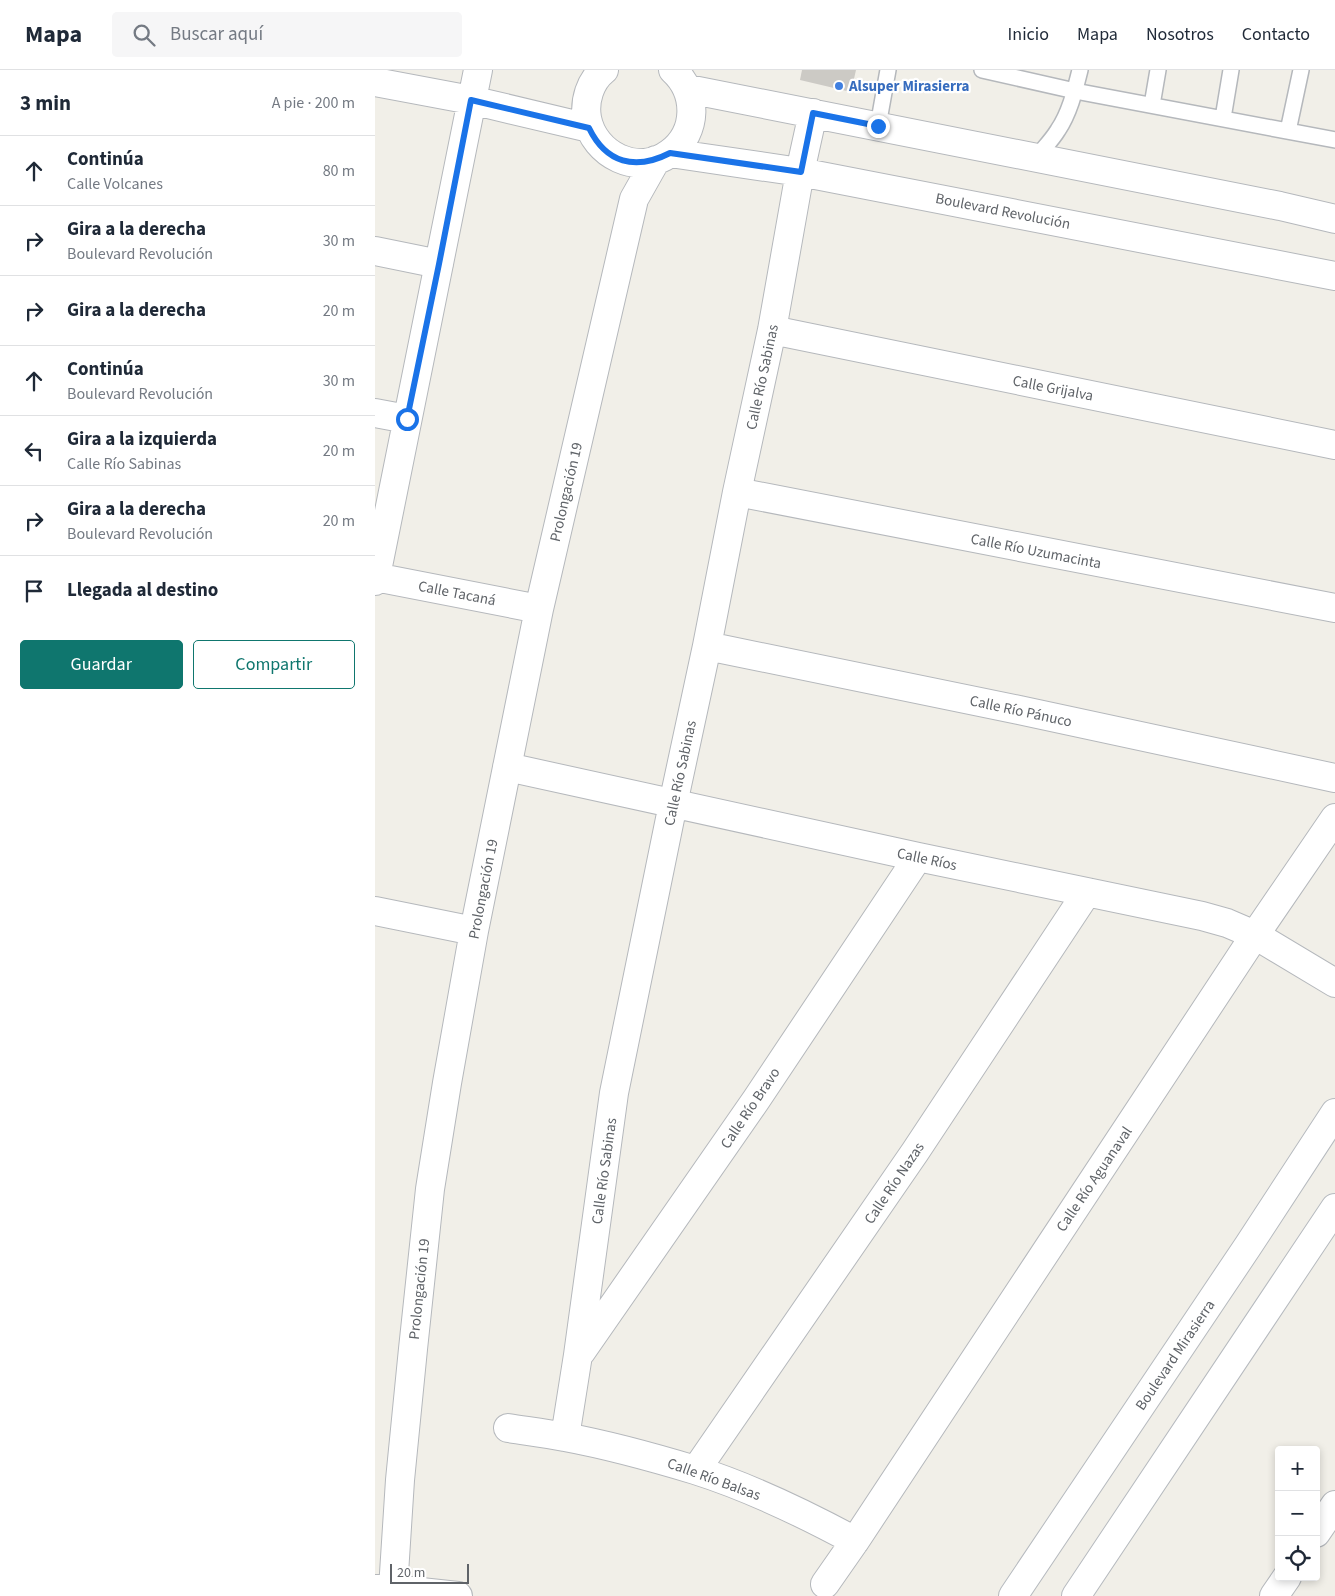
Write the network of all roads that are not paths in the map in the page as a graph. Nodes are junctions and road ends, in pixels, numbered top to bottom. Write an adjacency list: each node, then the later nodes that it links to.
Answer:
1 (477, 70): 12 (street)
2 (888, 70): 16 (lane)
3 (981, 70): 11 (lane)
4 (1080, 70): 11 (lane)
5 (1158, 70): 13 (lane)
6 (1231, 70): 15 (lane)
7 (1301, 70): 18 (lane)
8 (600, 71): 17 (street)
9 (680, 80): 14 (street); 21 (street, Prolongación 19)
10 (375, 82): 12 (street)
11 (1075, 91): 13 (lane); 22 (lane)
12 (471, 100): 17 (street); 27 (street)
13 (1152, 104): 15 (lane)
14 (813, 113): 16 (street); 23 (street, Calle Río Sabinas)
15 (1223, 118): 18 (lane)
16 (878, 126): 22 (street)
17 (589, 128): 20 (street)
18 (1288, 131): 19 (lane)
19 (1335, 140)
20 (613, 156): 21 (street, Boulevard Revolución); 24 (street)
21 (663, 157): 23 (street, Boulevard Revolución); 24 (street, Prolongación 19)
22 (1036, 158): 25 (street)
23 (801, 172): 28 (street, Boulevard Revolución); 29 (street, Calle Río Sabinas)
24 (634, 199): 36 (street, Prolongación 19)
25 (1335, 219)
26 (375, 251): 27 (street)
27 (439, 264): 31 (street)
28 (1335, 276)
29 (772, 330): 32 (street, Calle Grijalva); 33 (street, Calle Río Sabinas)
30 (375, 413): 31 (street)
31 (407, 419): 34 (street)
32 (1335, 445)
33 (737, 492): 35 (street, Calle Río Uzumacinta); 37 (street, Calle Río Sabinas)
34 (375, 578): 36 (street, Calle Tacaná)
35 (1335, 608)
36 (539, 609): 38 (street, Prolongación 19)
37 (707, 646): 39 (street, Calle Río Pánuco); 40 (street, Calle Río Sabinas)
38 (507, 767): 40 (street, Calle Ríos); 45 (street, Prolongación 19)
39 (1335, 778)
40 (673, 804): 42 (street, Calle Ríos); 50 (street, Calle Río Sabinas)
41 (1335, 818): 46 (street, Calle Río Aguanaval)
42 (919, 857): 43 (street, Calle Ríos); 50 (street, Calle Río Bravo)
43 (1087, 892): 46 (street, Calle Ríos); 53 (street, Calle Río Nazas)
44 (375, 911): 45 (street)
45 (474, 932): 59 (street, Prolongación 19)
46 (1255, 935): 47 (street, Calle Ríos); 56 (street, Calle Río Aguanaval)
47 (1335, 982)
48 (1335, 1113): 61 (street, Boulevard Mirasierra)
49 (1335, 1208): 62 (street)
50 (578, 1355): 52 (street, Calle Río Sabinas)
51 (508, 1428): 52 (street, Calle Río Balsas)
52 (565, 1437): 53 (street, Calle Río Balsas)
53 (696, 1470): 56 (street, Calle Río Balsas)
54 (1335, 1505): 55 (street)
55 (1320, 1527)
56 (855, 1541): 58 (street, Calle Río Aguanaval)
57 (1284, 1581): 63 (street)
58 (825, 1584)
59 (386, 1591): 60 (street)
60 (458, 1596)
61 (1013, 1596)
62 (1076, 1596)
63 (1274, 1596)

